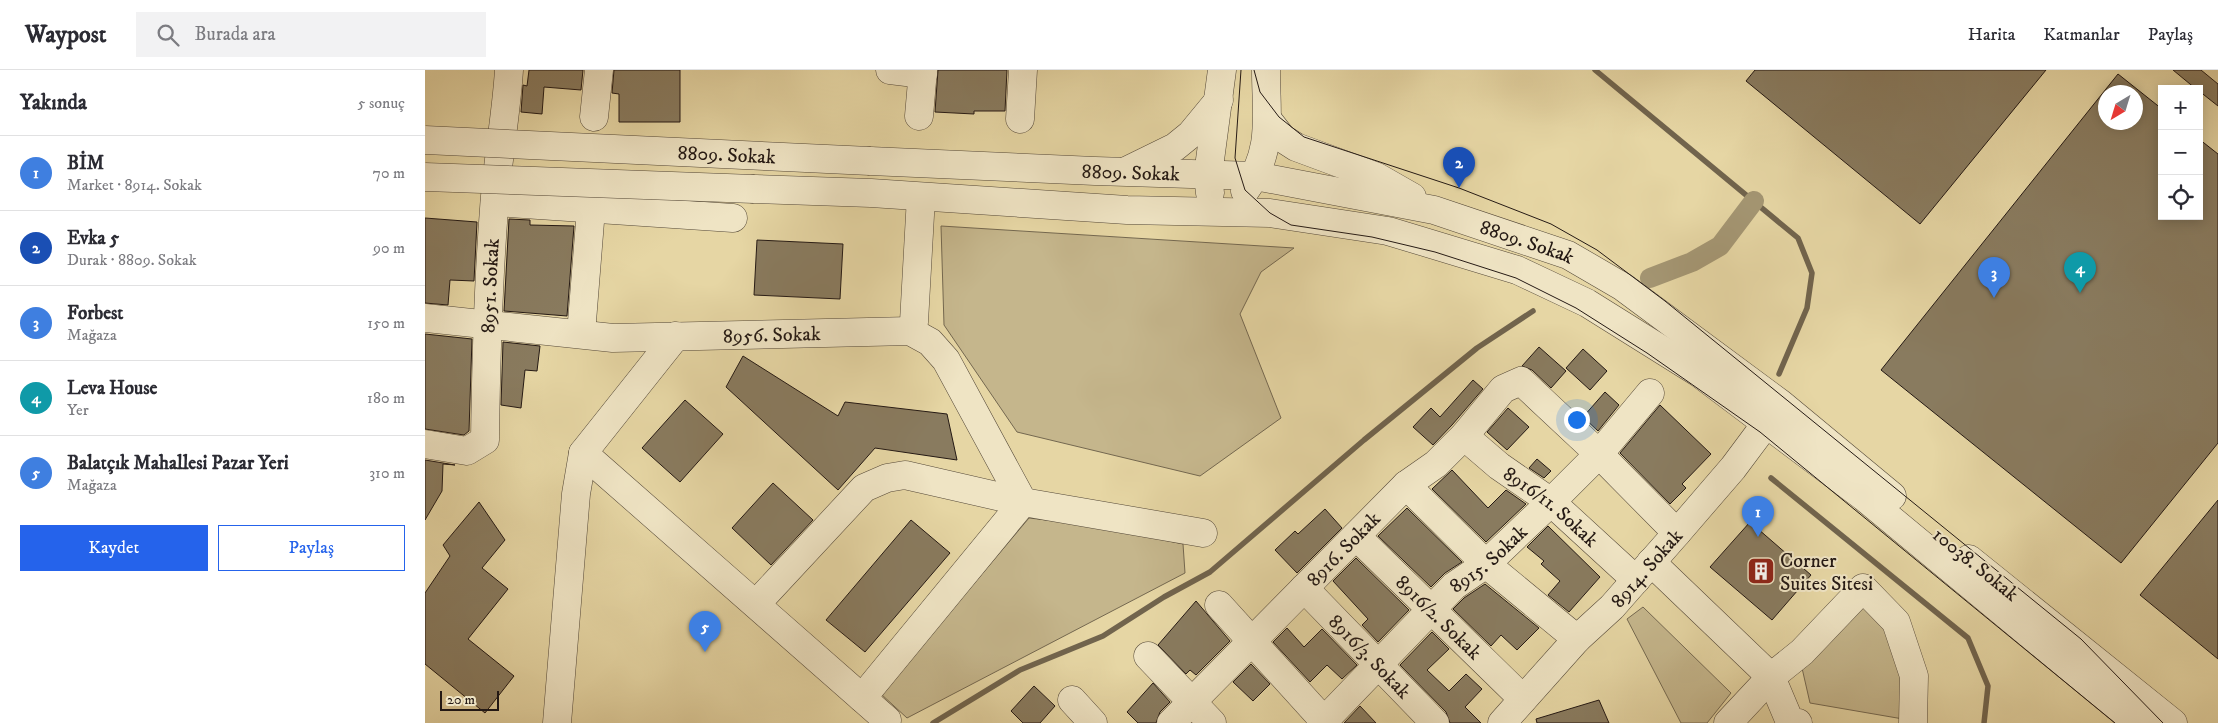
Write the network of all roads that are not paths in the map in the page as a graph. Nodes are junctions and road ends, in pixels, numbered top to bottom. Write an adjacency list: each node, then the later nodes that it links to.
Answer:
1 (509, 70): 19 (street, 8951. Sokak)
2 (599, 70): 9 (street)
3 (890, 70): 7 (street)
4 (1023, 70): 11 (street)
5 (1223, 70): 8 (street)
6 (1266, 70): 12 (street)
7 (923, 72): 10 (street)
8 (1220, 99): 14 (street); 15 (street)
9 (594, 116)
10 (919, 116)
11 (1019, 119)
12 (1269, 120): 16 (street); 21 (street)
13 (425, 140): 14 (street, 8809. Sokak, bridge)
14 (1123, 172): 15 (street, 8809. Sokak)
15 (1208, 174): 16 (street, 8809. Sokak); 22 (street)
16 (1255, 176): 21 (street, 8809. Sokak); 22 (street)
17 (425, 177): 18 (street, 8809. Sokak, bridge)
18 (921, 197): 22 (street, 8809. Sokak); 26 (street)
19 (495, 202): 20 (street); 25 (street, 8951. Sokak)
20 (591, 209): 23 (street); 27 (street)
21 (1433, 210): 30 (street, 8809. Sokak)
22 (1219, 213): 30 (street, 8809. Sokak)
23 (733, 218)
24 (425, 318): 25 (street, 8956. Sokak)
25 (487, 325): 27 (street, 8956. Sokak); 32 (street, 8951. Sokak)
26 (910, 331): 28 (street, 8956. Sokak); 36 (street)
27 (581, 334): 28 (street, 8956. Sokak)
28 (676, 336): 33 (street)
29 (1650, 393): 34 (street, 8915. Sokak)
30 (1773, 414): 39 (street, 8914. Sokak); 67 (street, 10038. Sokak); 68 (street, 10038. Sokak)
31 (1464, 436): 34 (street, 8916. Sokak); 35 (street, 8916. Sokak); 37 (street, 8916/11. Sokak)
32 (425, 444)
33 (583, 452): 44 (street); 58 (street)
34 (1599, 454): 37 (street, 8915. Sokak); 39 (street)
35 (1406, 485): 40 (street, 8916. Sokak); 41 (street)
36 (1023, 502): 38 (street); 44 (street); 52 (street)
37 (1551, 502): 41 (street, 8915. Sokak); 42 (street, 8916/11. Sokak)
38 (1203, 533)
39 (1677, 533): 42 (street, 8914. Sokak)
40 (1356, 536): 43 (street, 8916. Sokak); 46 (street, 8916/2. Sokak)
41 (1486, 564): 46 (street, 8915. Sokak); 47 (street)
42 (1643, 571): 47 (street, 8914. Sokak); 51 (street, 8916/11. Sokak)
43 (1304, 588): 48 (street, 8916. Sokak); 50 (street, 8916/3. Sokak)
44 (756, 604): 52 (street)
45 (1219, 605): 48 (street)
46 (1431, 610): 50 (street, 8915. Sokak); 53 (street, 8916/2. Sokak)
47 (1577, 639): 53 (street, 8914. Sokak)
48 (1251, 642): 55 (street, 8916. Sokak); 57 (street)
49 (1148, 656): 55 (street)
50 (1379, 665): 57 (street, 8915. Sokak); 62 (street, 8916/3. Sokak)
51 (1771, 677): 64 (street); 65 (street); 66 (street)
52 (862, 698): 56 (street)
53 (1523, 699): 63 (street, 8914. Sokak)
54 (1072, 700): 59 (street)
55 (1193, 701): 60 (street, 8916. Sokak); 61 (street)
56 (887, 720)
57 (1324, 722)
58 (557, 723)
59 (1093, 723)
60 (1171, 723)
61 (1212, 723)
62 (1435, 723)
63 (1503, 723)
64 (1728, 723)
65 (1798, 723)
66 (1913, 723)
67 (2137, 723)
68 (2173, 723)

